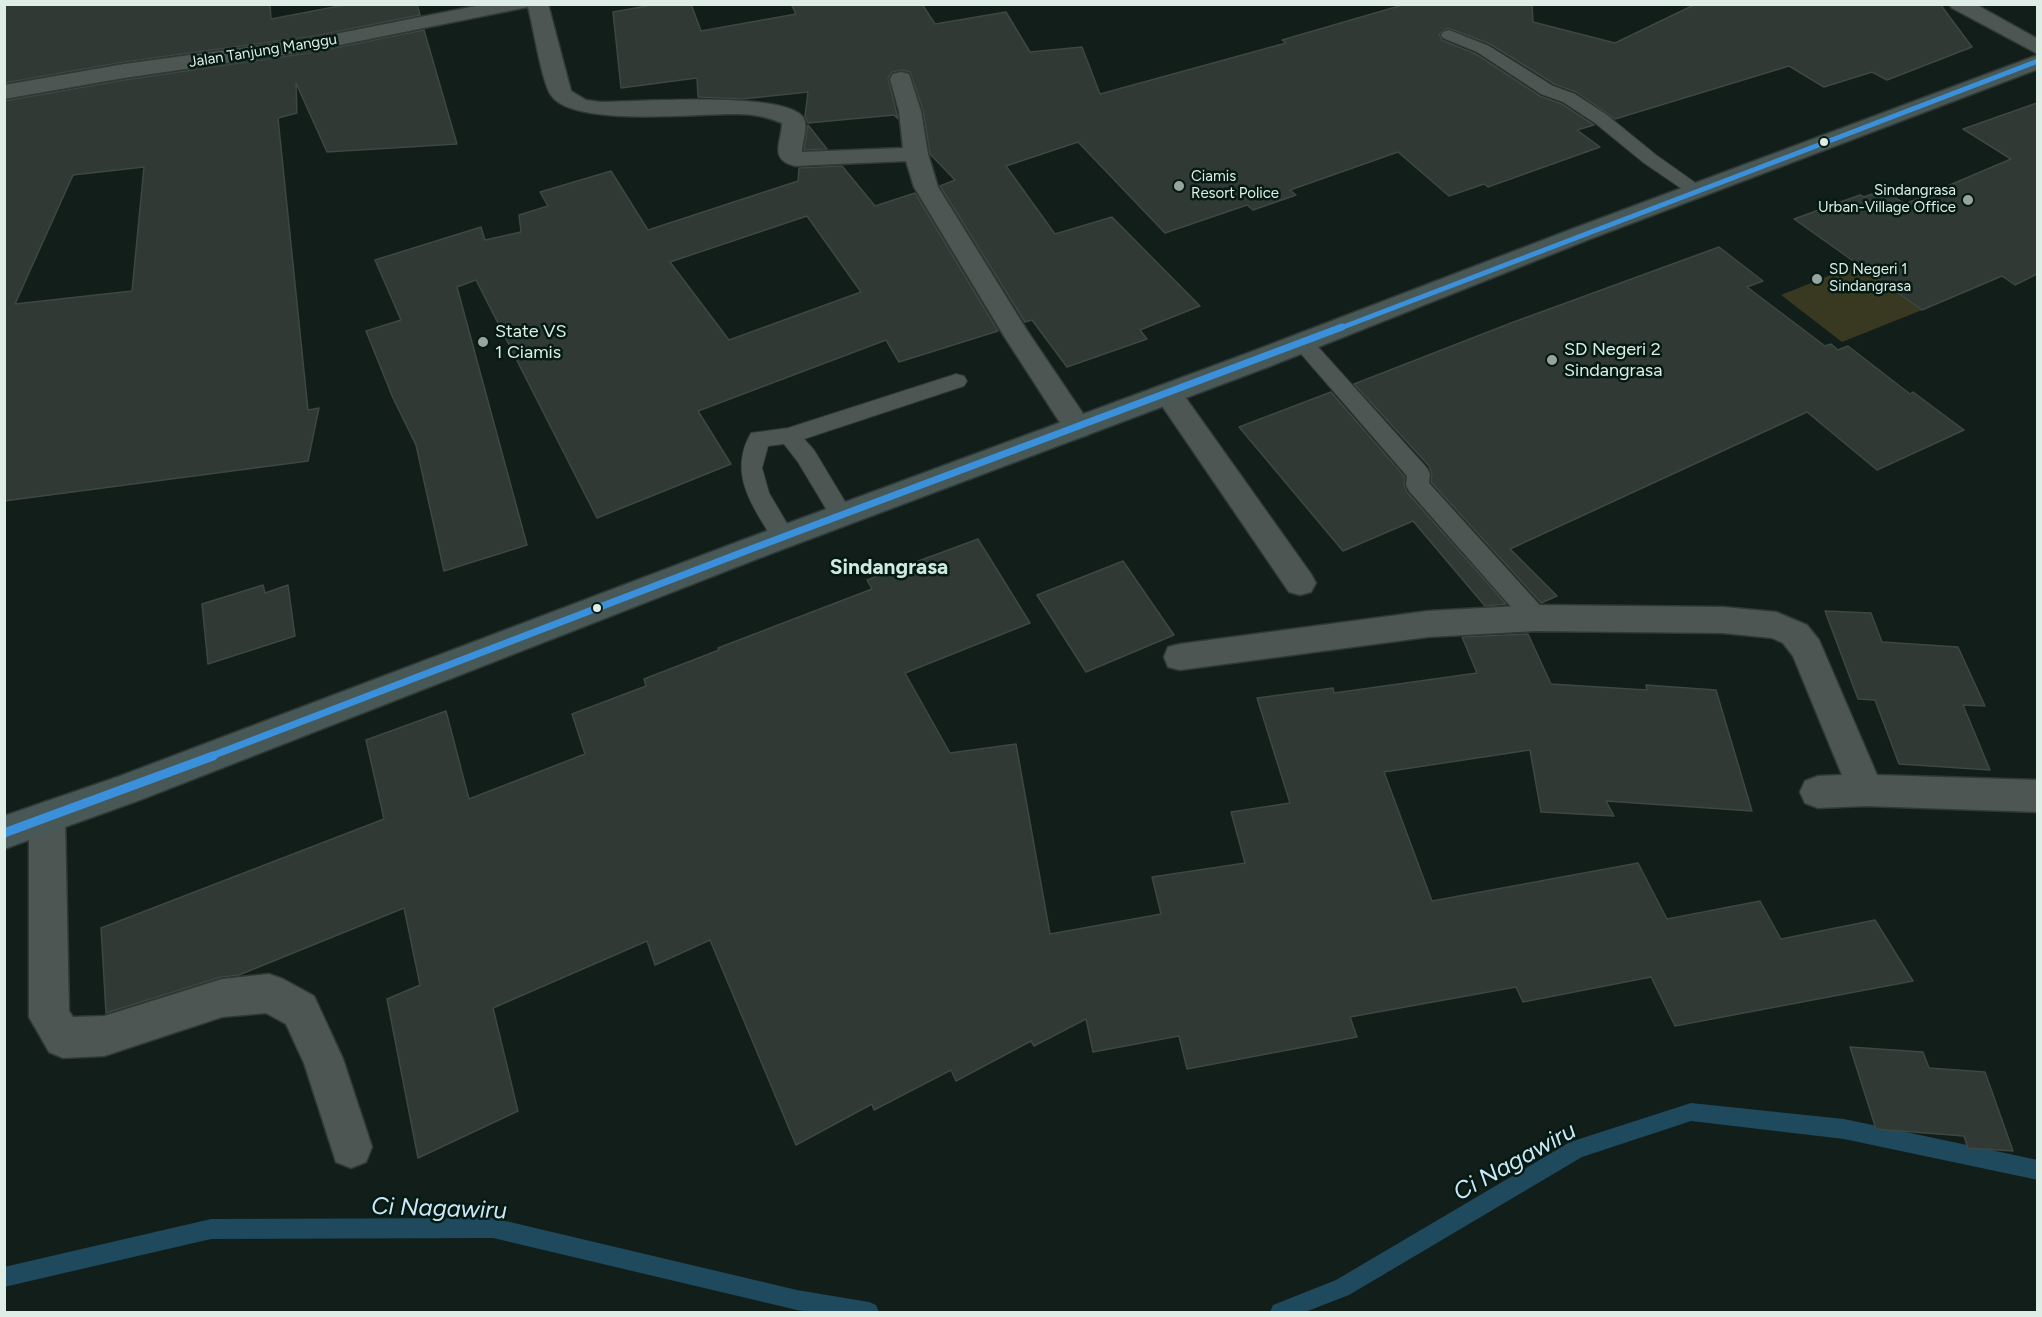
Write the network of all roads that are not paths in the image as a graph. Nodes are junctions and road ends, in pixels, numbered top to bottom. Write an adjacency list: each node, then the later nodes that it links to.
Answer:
1 (520, 4): 8 (street, Jalan Tanjung Manggu)
2 (538, 4): 9 (street)
3 (1959, 4): 5 (street)
4 (1449, 35): 10 (lane)
5 (2037, 48)
6 (2037, 61): 10 (highway)
7 (901, 79): 9 (street)
8 (4, 92)
9 (916, 154): 14 (street)
10 (1698, 191): 11 (highway)
11 (1303, 343): 13 (highway); 19 (lane)
12 (956, 381): 15 (lane)
13 (1168, 394): 14 (highway); 18 (street)
14 (1078, 428): 16 (highway)
15 (789, 436): 16 (lane); 17 (lane)
16 (842, 516): 17 (highway)
17 (783, 537): 24 (highway)
18 (1300, 582)
19 (1536, 618): 20 (street); 21 (street)
20 (1180, 657)
21 (1866, 790): 22 (street); 23 (street)
22 (1818, 792)
23 (2037, 796)
24 (47, 817): 25 (highway); 26 (street)
25 (4, 833)
26 (351, 1147)

